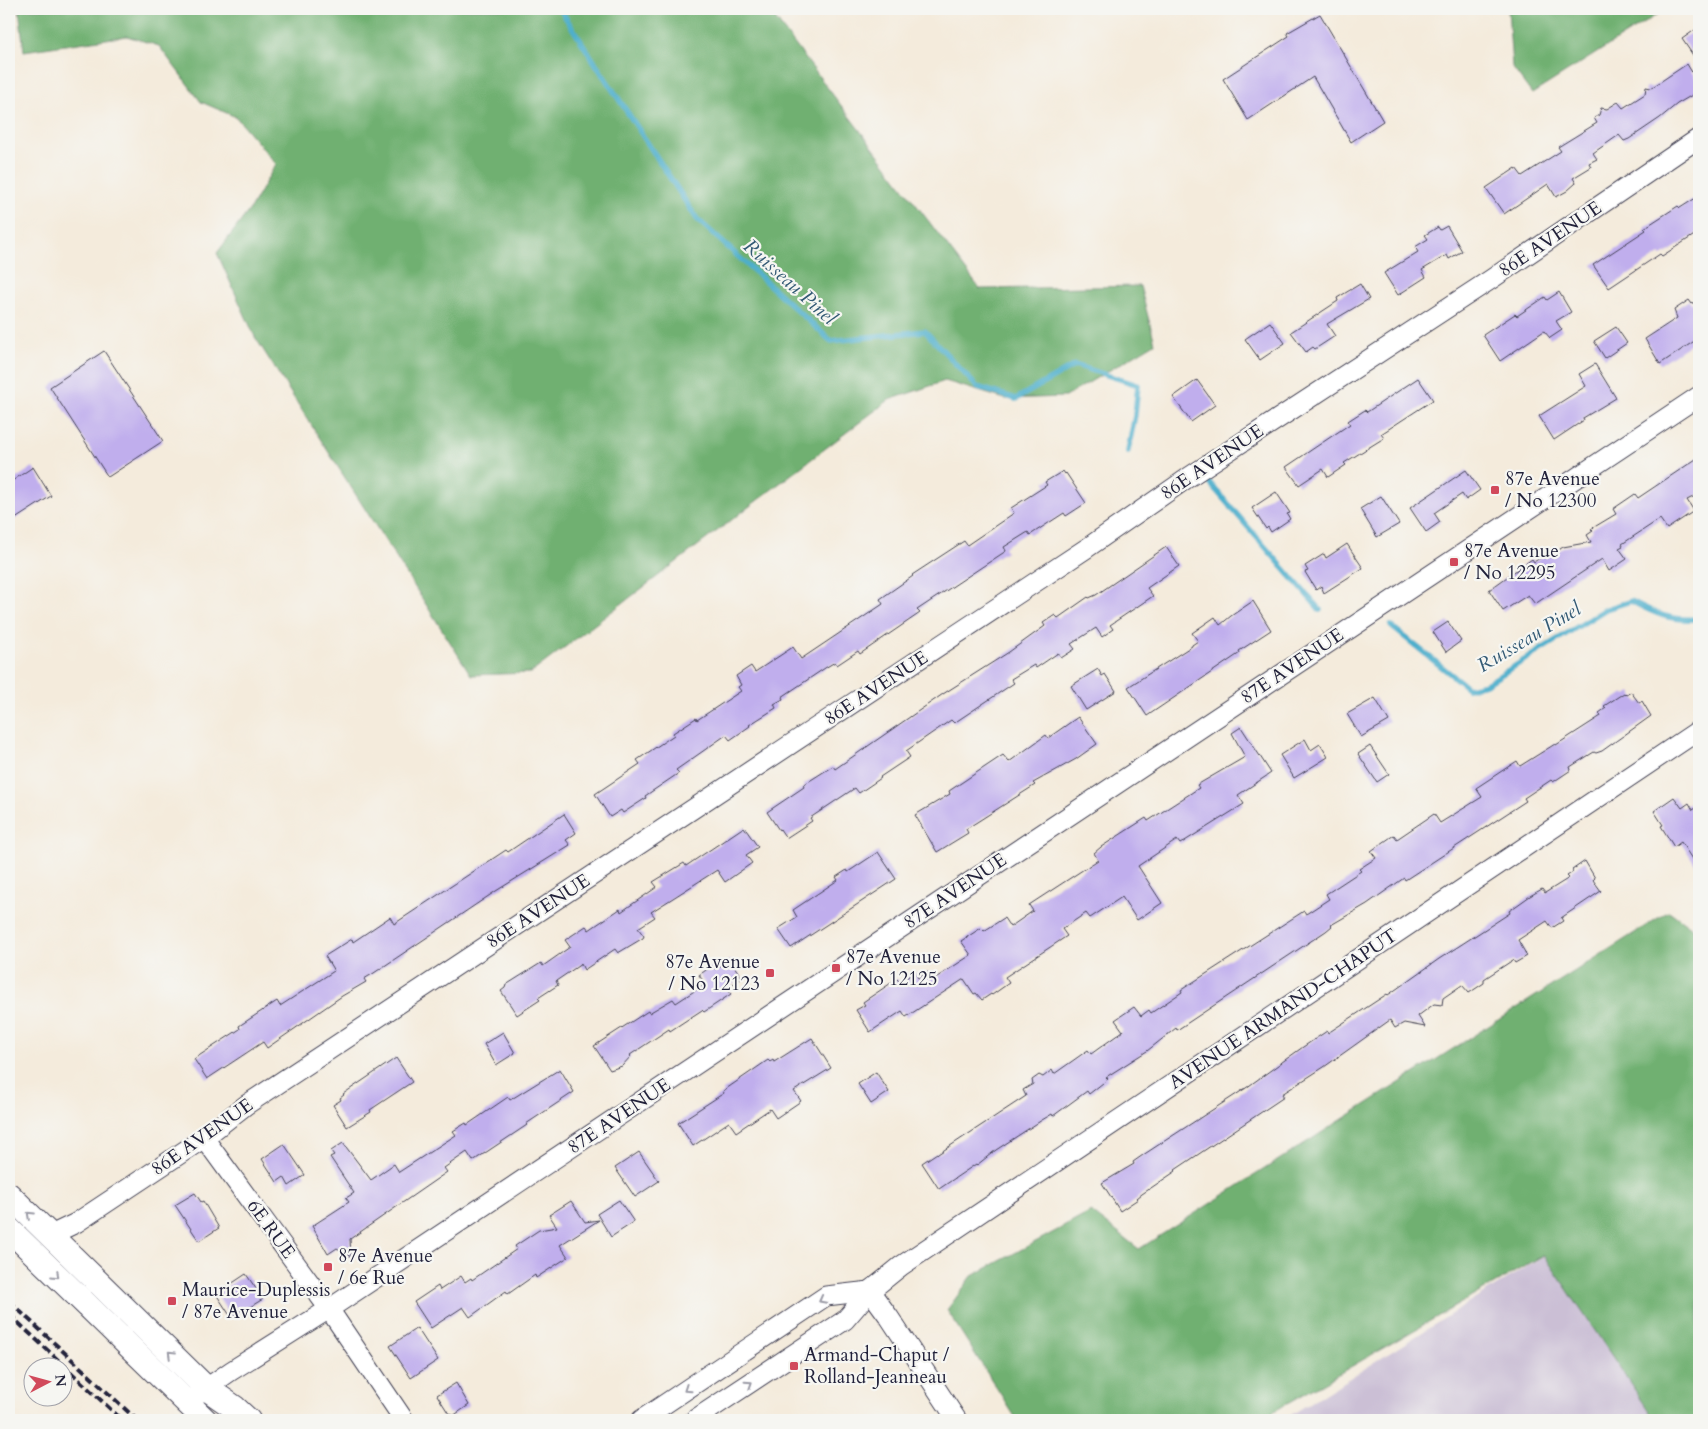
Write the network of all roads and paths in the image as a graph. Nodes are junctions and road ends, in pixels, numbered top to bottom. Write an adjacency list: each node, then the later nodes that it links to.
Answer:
1 (1699, 138): 4 (street, 86E AVENUE)
2 (1699, 396): 9 (street, 87E AVENUE)
3 (1698, 734): 8 (street, AVENUE ARMAND-CHAPUT)
4 (204, 1138): 7 (street, 86E AVENUE); 9 (street, 6E RUE)
5 (9, 1195): 7 (street, one-way to 5)
6 (9, 1229): 11 (street, one-way to 11)
7 (51, 1235): 10 (street, one-way to 7)
8 (870, 1292): 15 (street, one-way to 15); 16 (street, AVENUE ARMAND-CHAPUT, one-way to 8); 17 (street)
9 (329, 1309): 10 (street, 87E AVENUE); 14 (street, 6E RUE)
10 (206, 1388): 11 (street, 87E AVENUE); 13 (street)
11 (186, 1403): 12 (street)
12 (205, 1420)
13 (248, 1420)
14 (404, 1420)
15 (641, 1420)
16 (694, 1420)
17 (958, 1420)

